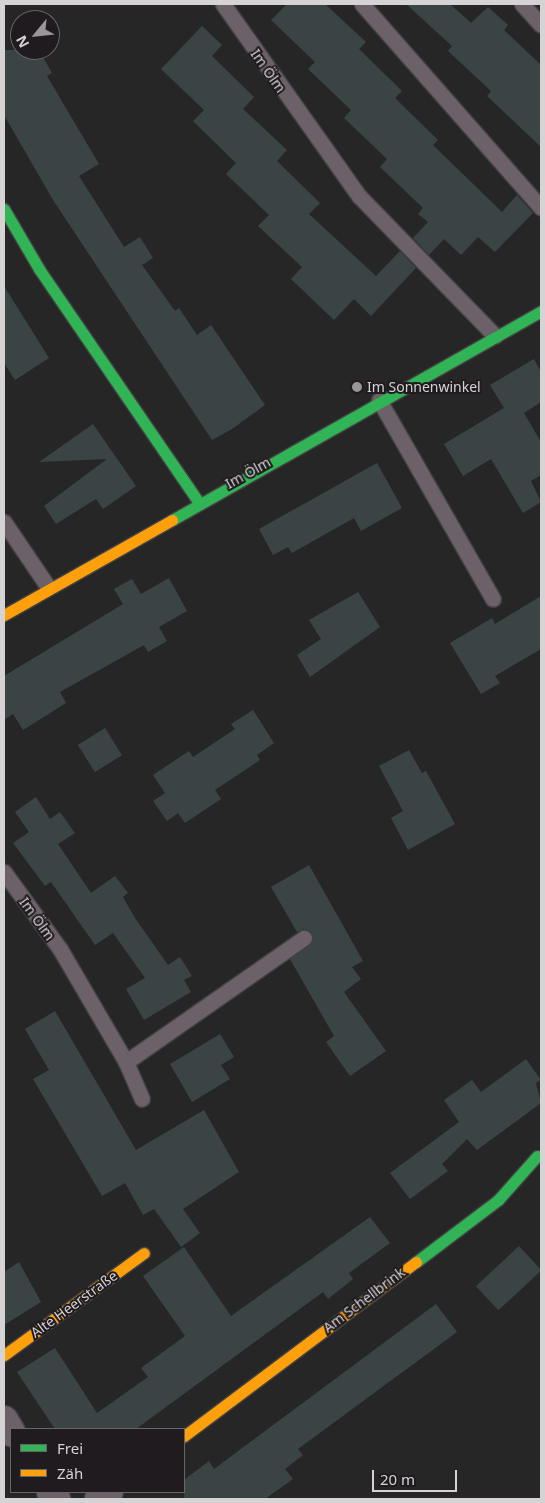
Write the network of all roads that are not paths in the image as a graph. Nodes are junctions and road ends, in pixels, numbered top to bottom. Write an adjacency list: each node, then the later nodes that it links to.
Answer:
1 (223, 4): 8 (lane, Im Ölm)
2 (362, 4): 5 (lane)
3 (522, 4): 4 (lane)
4 (541, 24)
5 (541, 208)
6 (4, 209): 10 (street)
7 (541, 310): 8 (street, Im Ölm)
8 (495, 336): 9 (street, Im Ölm)
9 (379, 400): 10 (street, Im Ölm); 13 (lane)
10 (198, 501): 12 (street, Im Ölm)
11 (4, 522): 12 (lane)
12 (48, 587): 14 (street, Im Ölm)
13 (493, 599)
14 (4, 615)
15 (4, 872): 17 (lane, Im Ölm)
16 (304, 938): 17 (lane)
17 (126, 1062): 18 (lane, Im Ölm)
18 (142, 1099)
19 (537, 1156): 22 (street, Am Schellbrink)
20 (144, 1253): 21 (street, Alte Heerstraße)
21 (4, 1355)
22 (185, 1435)

